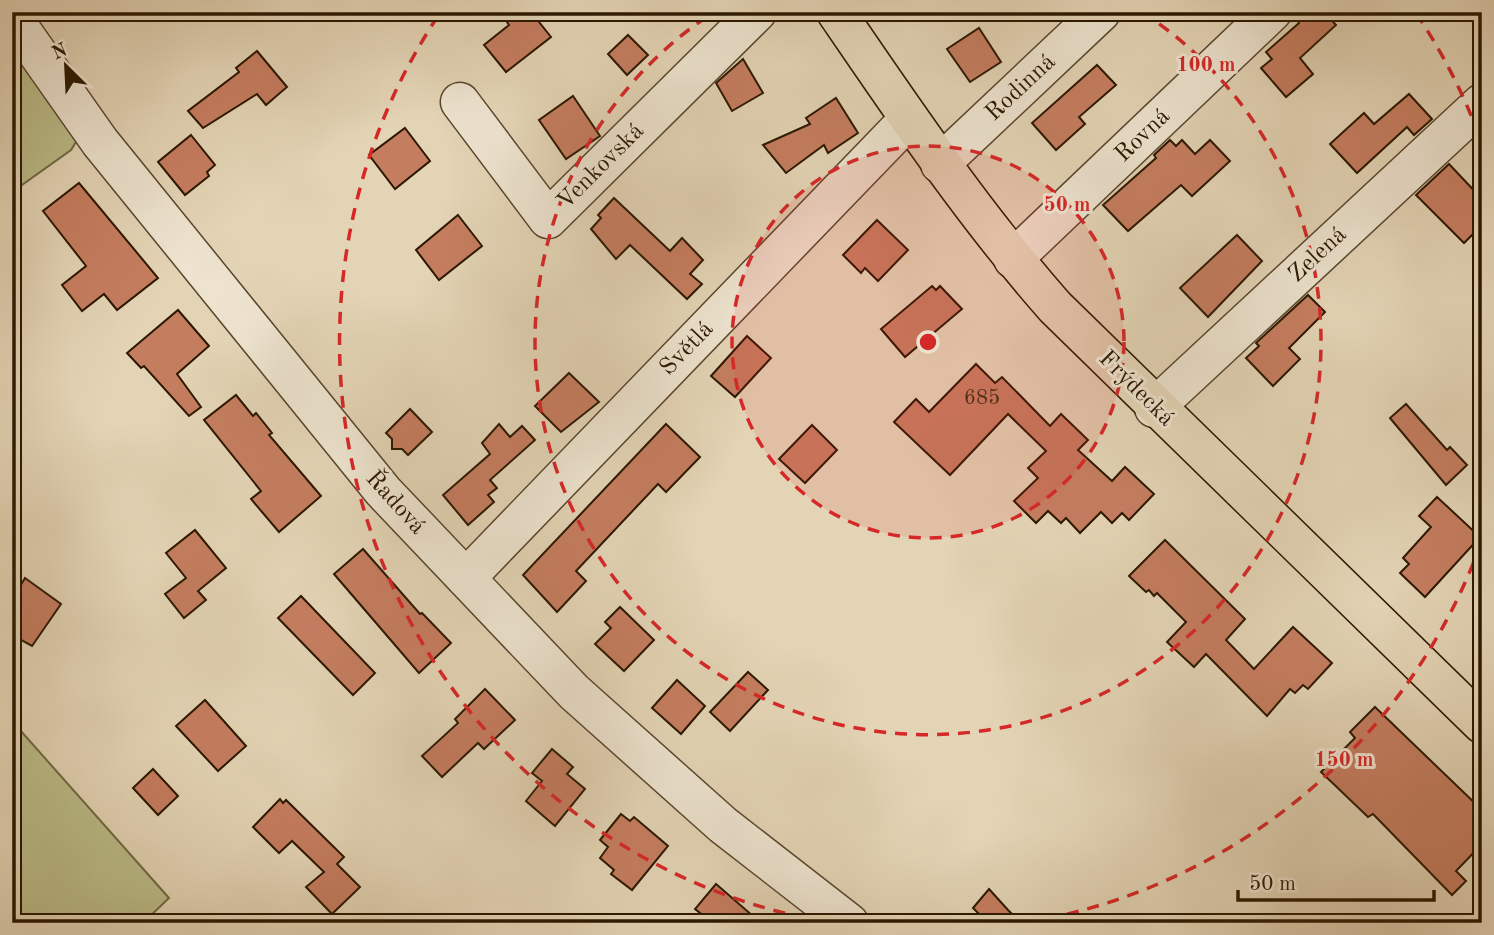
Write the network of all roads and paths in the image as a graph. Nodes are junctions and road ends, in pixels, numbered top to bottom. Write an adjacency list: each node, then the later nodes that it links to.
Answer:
1 (757, 12): 6 (street, Venkovská)
2 (836, 12): 8 (main road, Frýdecká)
3 (1101, 12): 9 (street, Rodinná)
4 (1272, 12): 10 (street, Rovná)
5 (12, 17): 12 (street, Řadová)
6 (460, 102)
7 (1482, 103): 11 (street, Zelená)
8 (909, 119): 9 (main road, Frýdecká); 12 (street, Světlá)
9 (940, 164): 10 (main road, Frýdecká)
10 (1013, 260): 11 (main road, Frýdecká)
11 (1154, 408): 13 (main road, Frýdecká)
12 (466, 578): 14 (street, Řadová)
13 (1482, 724)
14 (849, 923)

